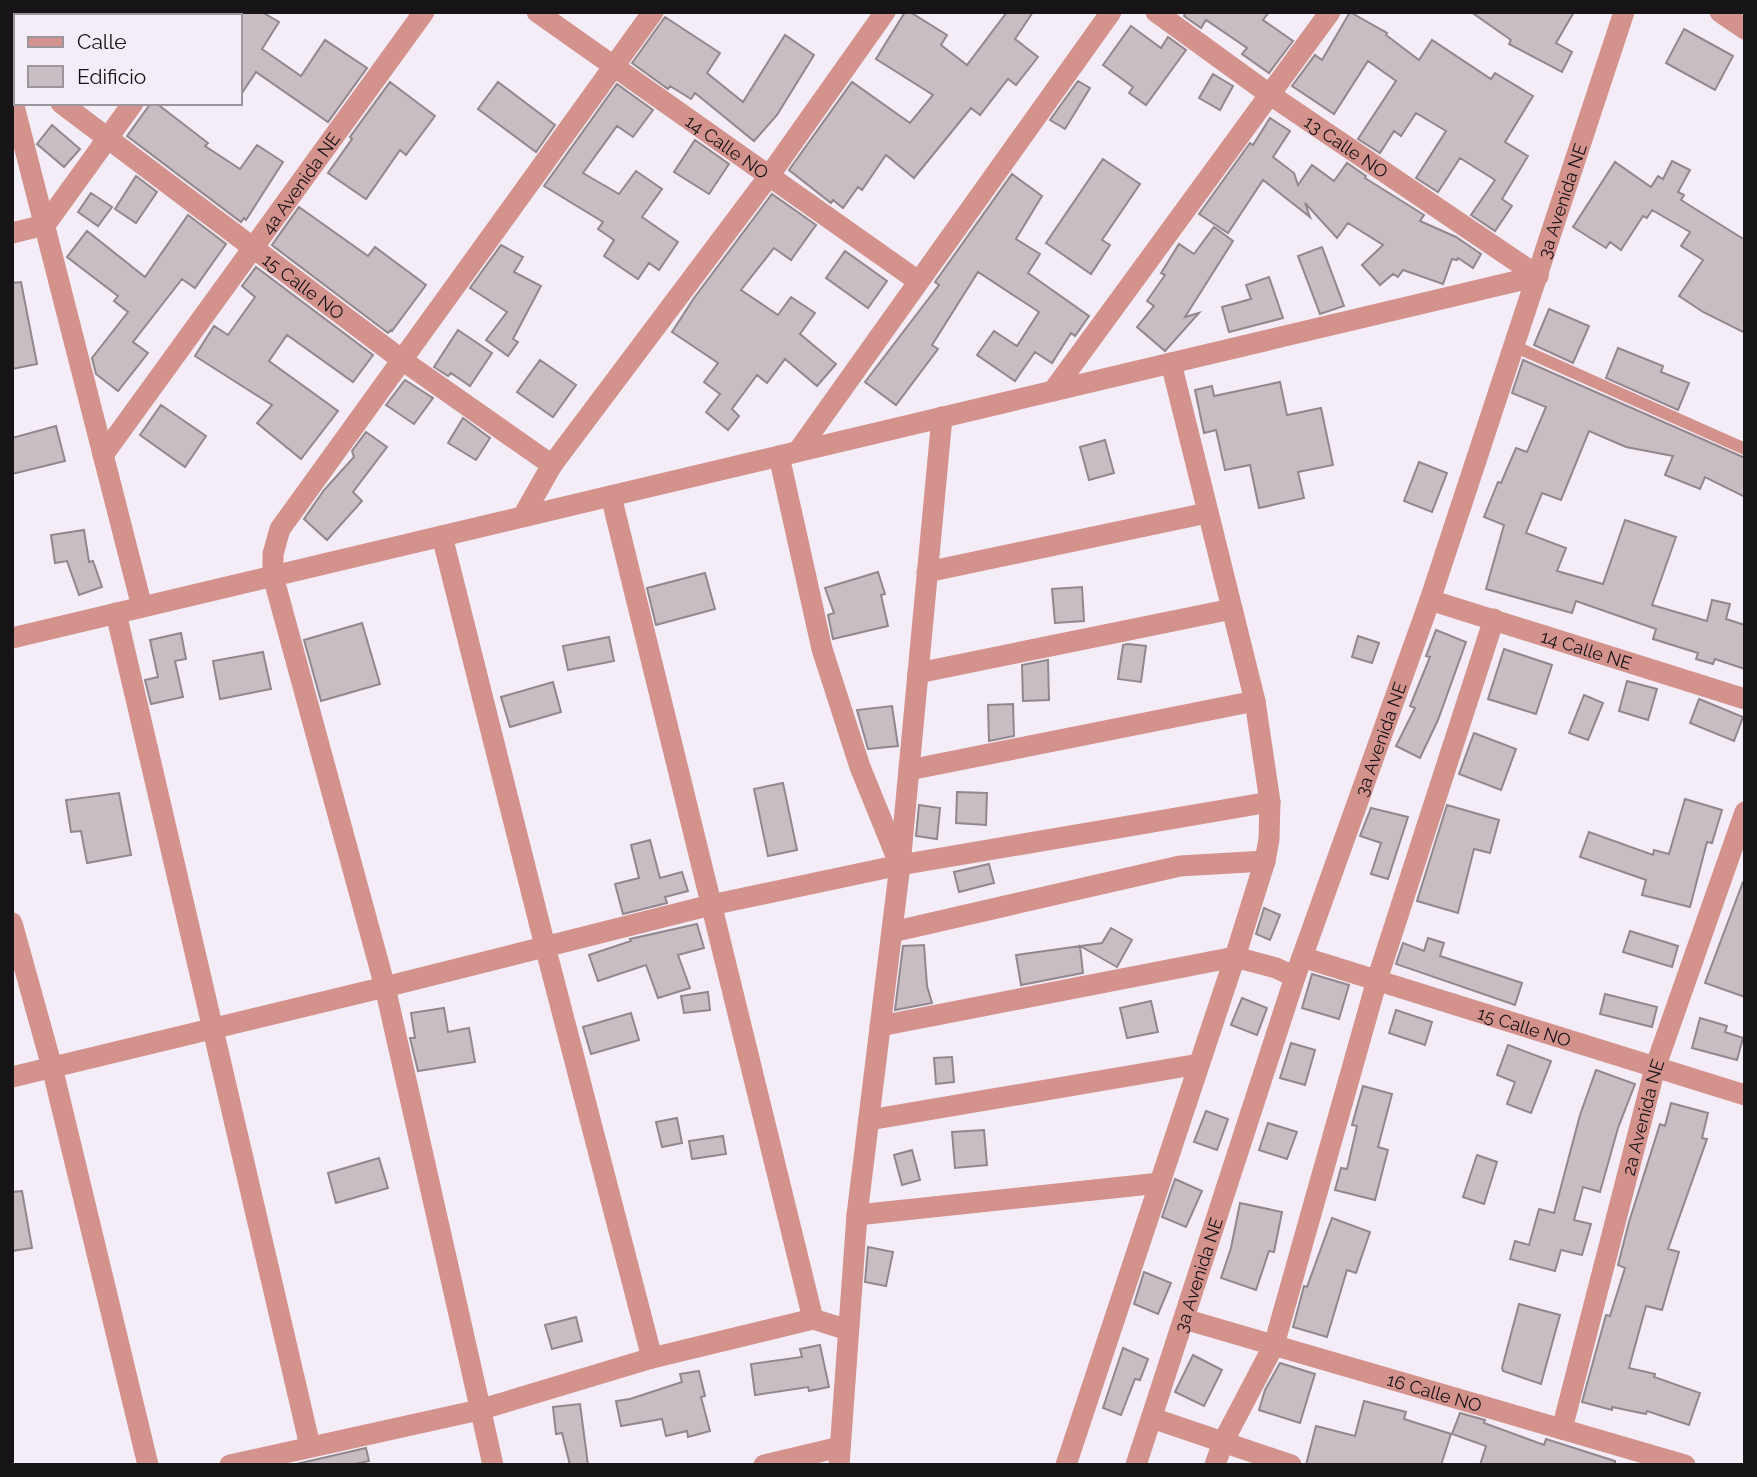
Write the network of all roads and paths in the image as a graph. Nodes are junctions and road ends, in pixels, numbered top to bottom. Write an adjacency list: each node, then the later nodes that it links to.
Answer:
1 (424, 12): 20 (street, 4a Avenida NE)
2 (537, 12): 11 (street, 14 Calle NO)
3 (653, 12): 11 (street)
4 (885, 12): 17 (street)
5 (1111, 12): 22 (street)
6 (1156, 12): 12 (street, 13 Calle NO)
7 (1330, 12): 12 (street)
8 (1624, 12): 21 (street, 3a Avenida NE)
9 (1720, 12): 10 (street)
10 (1745, 29)
11 (614, 66): 17 (street, 14 Calle NO); 24 (street)
12 (1269, 94): 21 (street, 13 Calle NO); 26 (street)
13 (12, 98): 18 (street)
14 (64, 105): 16 (street, 15 Calle NO)
15 (132, 105): 16 (street)
16 (108, 138): 18 (street); 20 (street, 15 Calle NO)
17 (769, 176): 22 (street, 14 Calle NO); 31 (street)
18 (45, 225): 19 (street); 30 (street)
19 (12, 233)
20 (253, 248): 24 (street, 15 Calle NO); 30 (street, 4a Avenida NE)
21 (1538, 276): 23 (street, 3a Avenida NE); 25 (street)
22 (918, 281): 29 (street)
23 (1514, 346): 28 (lane); 38 (street, 3a Avenida NE)
24 (402, 360): 31 (street, 15 Calle NO); 37 (street)
25 (1171, 363): 26 (street); 33 (street)
26 (1053, 391): 27 (street)
27 (942, 417): 29 (street); 36 (street)
28 (1745, 449)
29 (788, 454): 32 (street); 51 (street)
30 (103, 455): 39 (street)
31 (552, 465): 34 (street)
32 (611, 496): 34 (street); 52 (street)
33 (1207, 513): 36 (street); 40 (street)
34 (523, 516): 35 (street)
35 (442, 536): 37 (street); 55 (street)
36 (927, 572): 44 (street)
37 (273, 576): 39 (street); 60 (street)
38 (1430, 600): 42 (street, 14 Calle NE); 57 (street, 3a Avenida NE)
39 (142, 607): 41 (street)
40 (1232, 609): 44 (street); 46 (street)
41 (116, 613): 43 (street); 62 (street)
42 (1494, 619): 45 (street, 14 Calle NE); 59 (street)
43 (12, 638)
44 (918, 673): 47 (street)
45 (1745, 698)
46 (1255, 701): 47 (street); 48 (street)
47 (909, 770): 51 (street)
48 (1270, 802): 50 (street); 51 (street)
49 (1745, 812): 65 (street, 2a Avenida NE)
50 (1265, 861): 54 (street); 56 (street)
51 (900, 865): 52 (street); 54 (street)
52 (711, 905): 55 (street); 71 (street)
53 (12, 923): 64 (street)
54 (892, 932): 61 (street)
55 (545, 946): 60 (street); 75 (street)
56 (1235, 957): 58 (street); 61 (street); 63 (street)
57 (1302, 957): 58 (street, 3a Avenida NE); 59 (street, 15 Calle NO)
58 (1295, 977): 72 (street, 3a Avenida NE)
59 (1377, 981): 65 (street, 15 Calle NO); 74 (street)
60 (385, 987): 62 (street); 76 (street)
61 (880, 1026): 68 (street)
62 (214, 1028): 64 (street); 80 (street)
63 (1199, 1065): 68 (street); 69 (street)
64 (52, 1067): 66 (street); 82 (street)
65 (1655, 1068): 67 (street, 15 Calle NO); 78 (street, 2a Avenida NE)
66 (12, 1077)
67 (1745, 1095)
68 (869, 1120): 70 (street)
69 (1160, 1183): 70 (street); 86 (street)
70 (857, 1215): 73 (street)
71 (813, 1319): 73 (street); 75 (street)
72 (1184, 1319): 74 (street, 16 Calle NO); 77 (street, 3a Avenida NE)
73 (848, 1330): 81 (street)
74 (1274, 1345): 78 (street, 16 Calle NO); 79 (street)
75 (652, 1358): 76 (street)
76 (479, 1410): 80 (street); 84 (street)
77 (1152, 1418): 79 (street); 87 (street, 3a Avenida NE)
78 (1562, 1429): 90 (street, 16 Calle NO)
79 (1223, 1442): 88 (street); 89 (street)
80 (310, 1446): 83 (street)
81 (839, 1456): 85 (street)
82 (148, 1465)
83 (230, 1465)
84 (493, 1465)
85 (764, 1465)
86 (1066, 1465)
87 (1136, 1465)
88 (1215, 1465)
89 (1291, 1465)
90 (1685, 1465)

